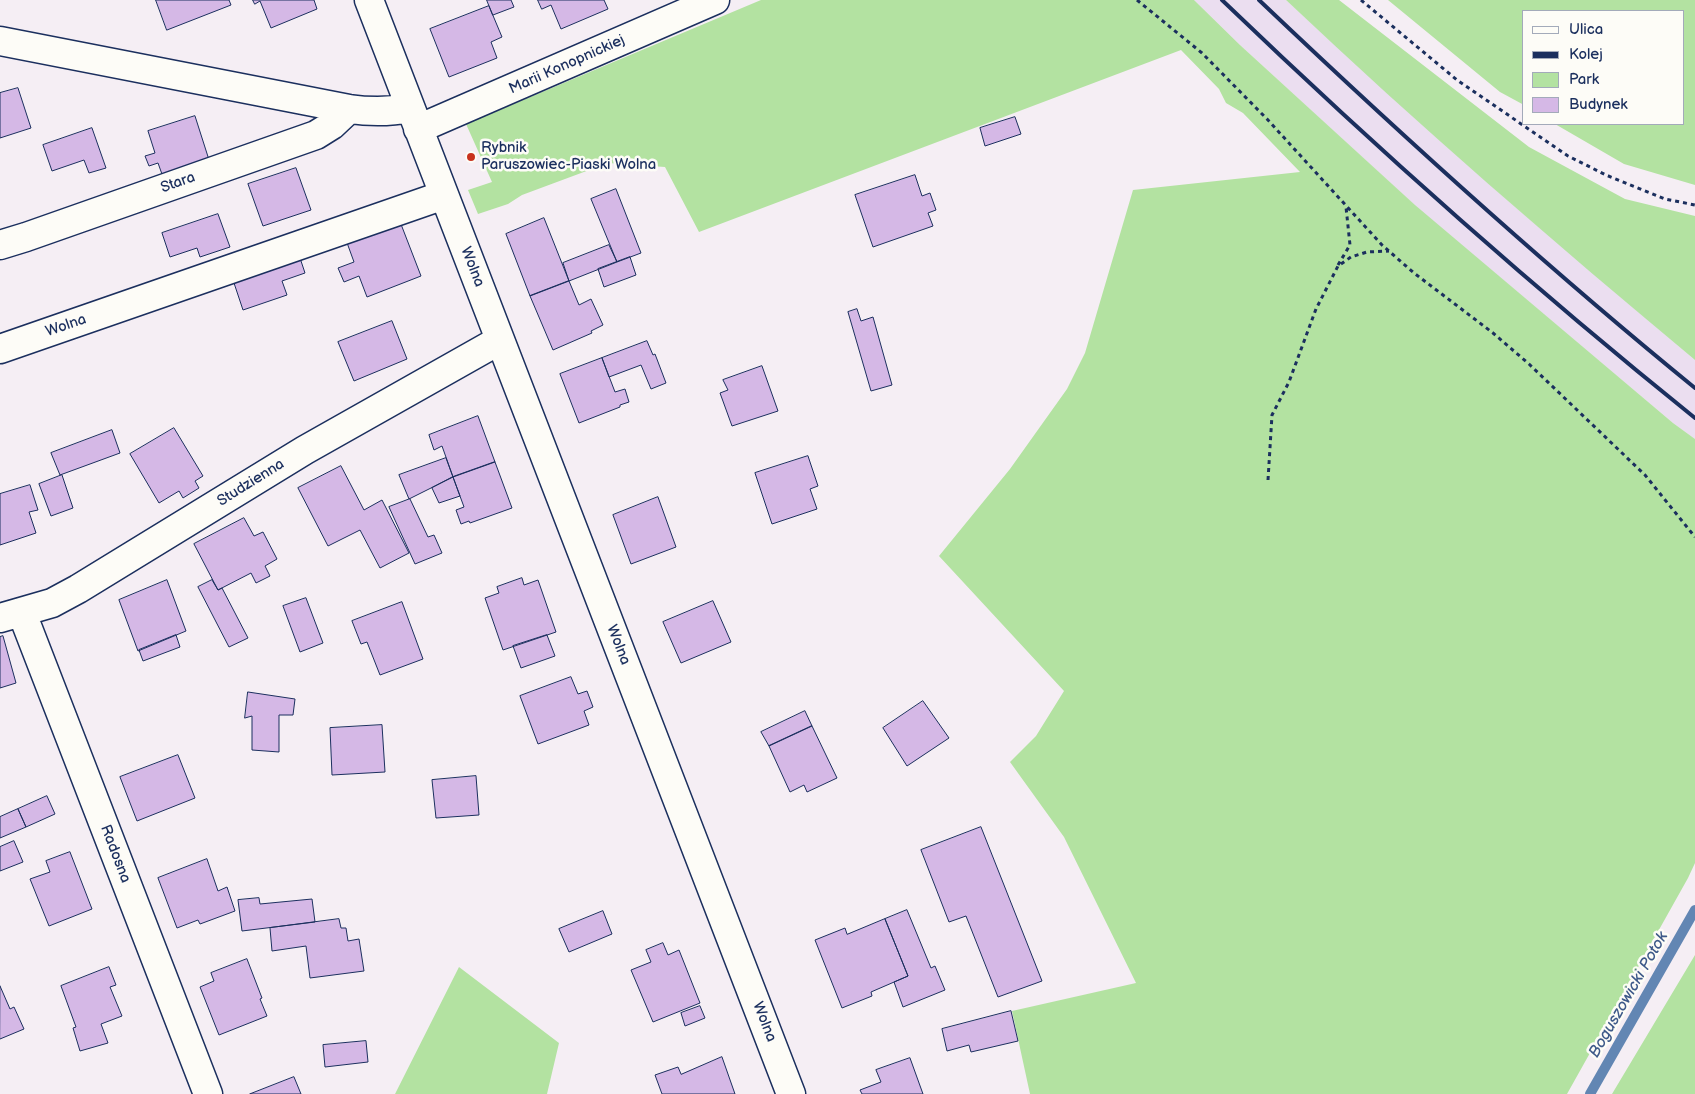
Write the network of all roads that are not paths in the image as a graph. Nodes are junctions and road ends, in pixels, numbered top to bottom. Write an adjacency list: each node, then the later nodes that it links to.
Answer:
1 (368, 0): 5 (street, Wolna)
2 (715, 0): 5 (street, Marii Konopnickiej)
3 (0, 41): 4 (street)
4 (349, 109): 5 (street); 7 (street, Stara)
5 (414, 118): 6 (street, Wolna)
6 (444, 195): 8 (street, Wolna); 9 (street, Wolna)
7 (0, 245)
8 (500, 340): 10 (street, Studzienna); 12 (street, Wolna)
9 (0, 349)
10 (11, 616): 11 (street, Radosna)
11 (208, 1094)
12 (791, 1094)

